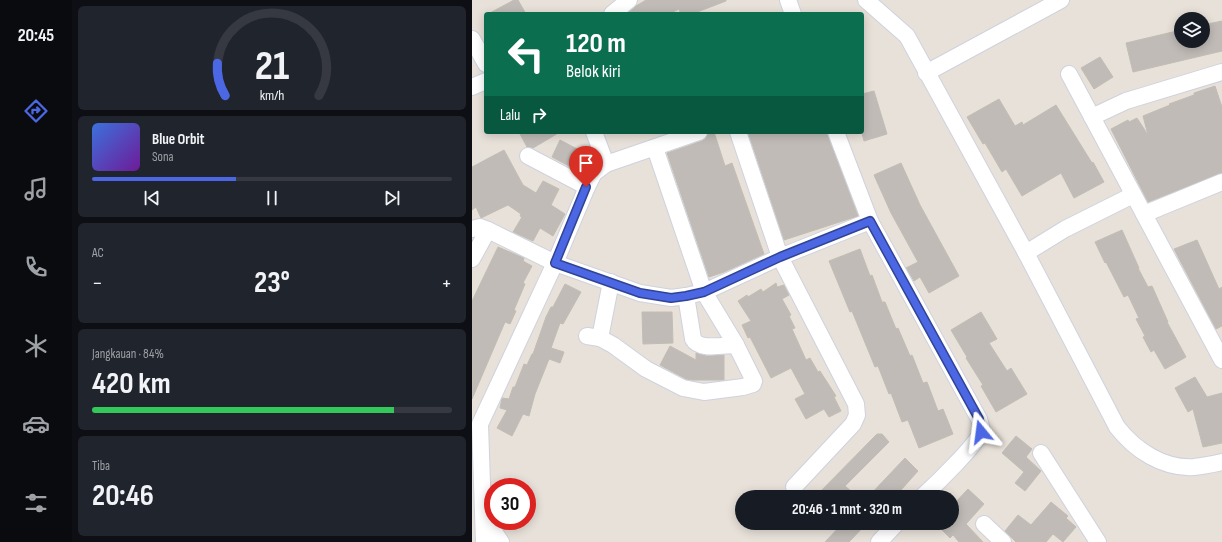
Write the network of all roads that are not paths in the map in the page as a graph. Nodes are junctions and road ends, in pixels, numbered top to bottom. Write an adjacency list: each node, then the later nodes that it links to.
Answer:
1 (629, 0): 5 (street)
2 (788, 0): 6 (street)
3 (866, 0): 10 (street)
4 (1061, 0): 10 (street)
5 (614, 12)
6 (792, 12)
7 (472, 39): 8 (street)
8 (484, 60)
9 (1222, 72): 14 (street)
10 (926, 73): 28 (street)
11 (1069, 74): 14 (street)
12 (484, 82): 13 (street)
13 (472, 87)
14 (1092, 117): 24 (street)
15 (595, 134): 21 (street)
16 (694, 134): 19 (street)
17 (739, 134): 29 (street)
18 (837, 134): 26 (street)
19 (655, 148): 21 (street); 33 (street)
20 (528, 156): 23 (street)
21 (606, 164): 23 (street)
22 (1222, 182): 25 (street)
23 (586, 187): 31 (street)
24 (1134, 195): 25 (street); 28 (street)
25 (1144, 214): 36 (street)
26 (870, 221): 29 (street); 41 (street)
27 (480, 229): 30 (street); 31 (street)
28 (1026, 253): 39 (street)
29 (780, 257): 33 (street); 40 (street)
30 (472, 259)
31 (555, 263): 32 (street); 37 (street)
32 (611, 282): 34 (street); 35 (street)
33 (704, 292): 34 (street); 35 (street)
34 (686, 296): 35 (street)
35 (736, 345)
36 (1220, 351)
37 (476, 424): 42 (street)
38 (1041, 453): 51 (street)
39 (1222, 462)
40 (794, 487)
41 (929, 490)
42 (484, 517)
43 (984, 524): 50 (street)
44 (484, 530): 47 (street)
45 (493, 530): 48 (street)
46 (890, 530): 49 (street)
47 (484, 542)
48 (501, 542)
49 (879, 542)
50 (1003, 542)
51 (1098, 542)

